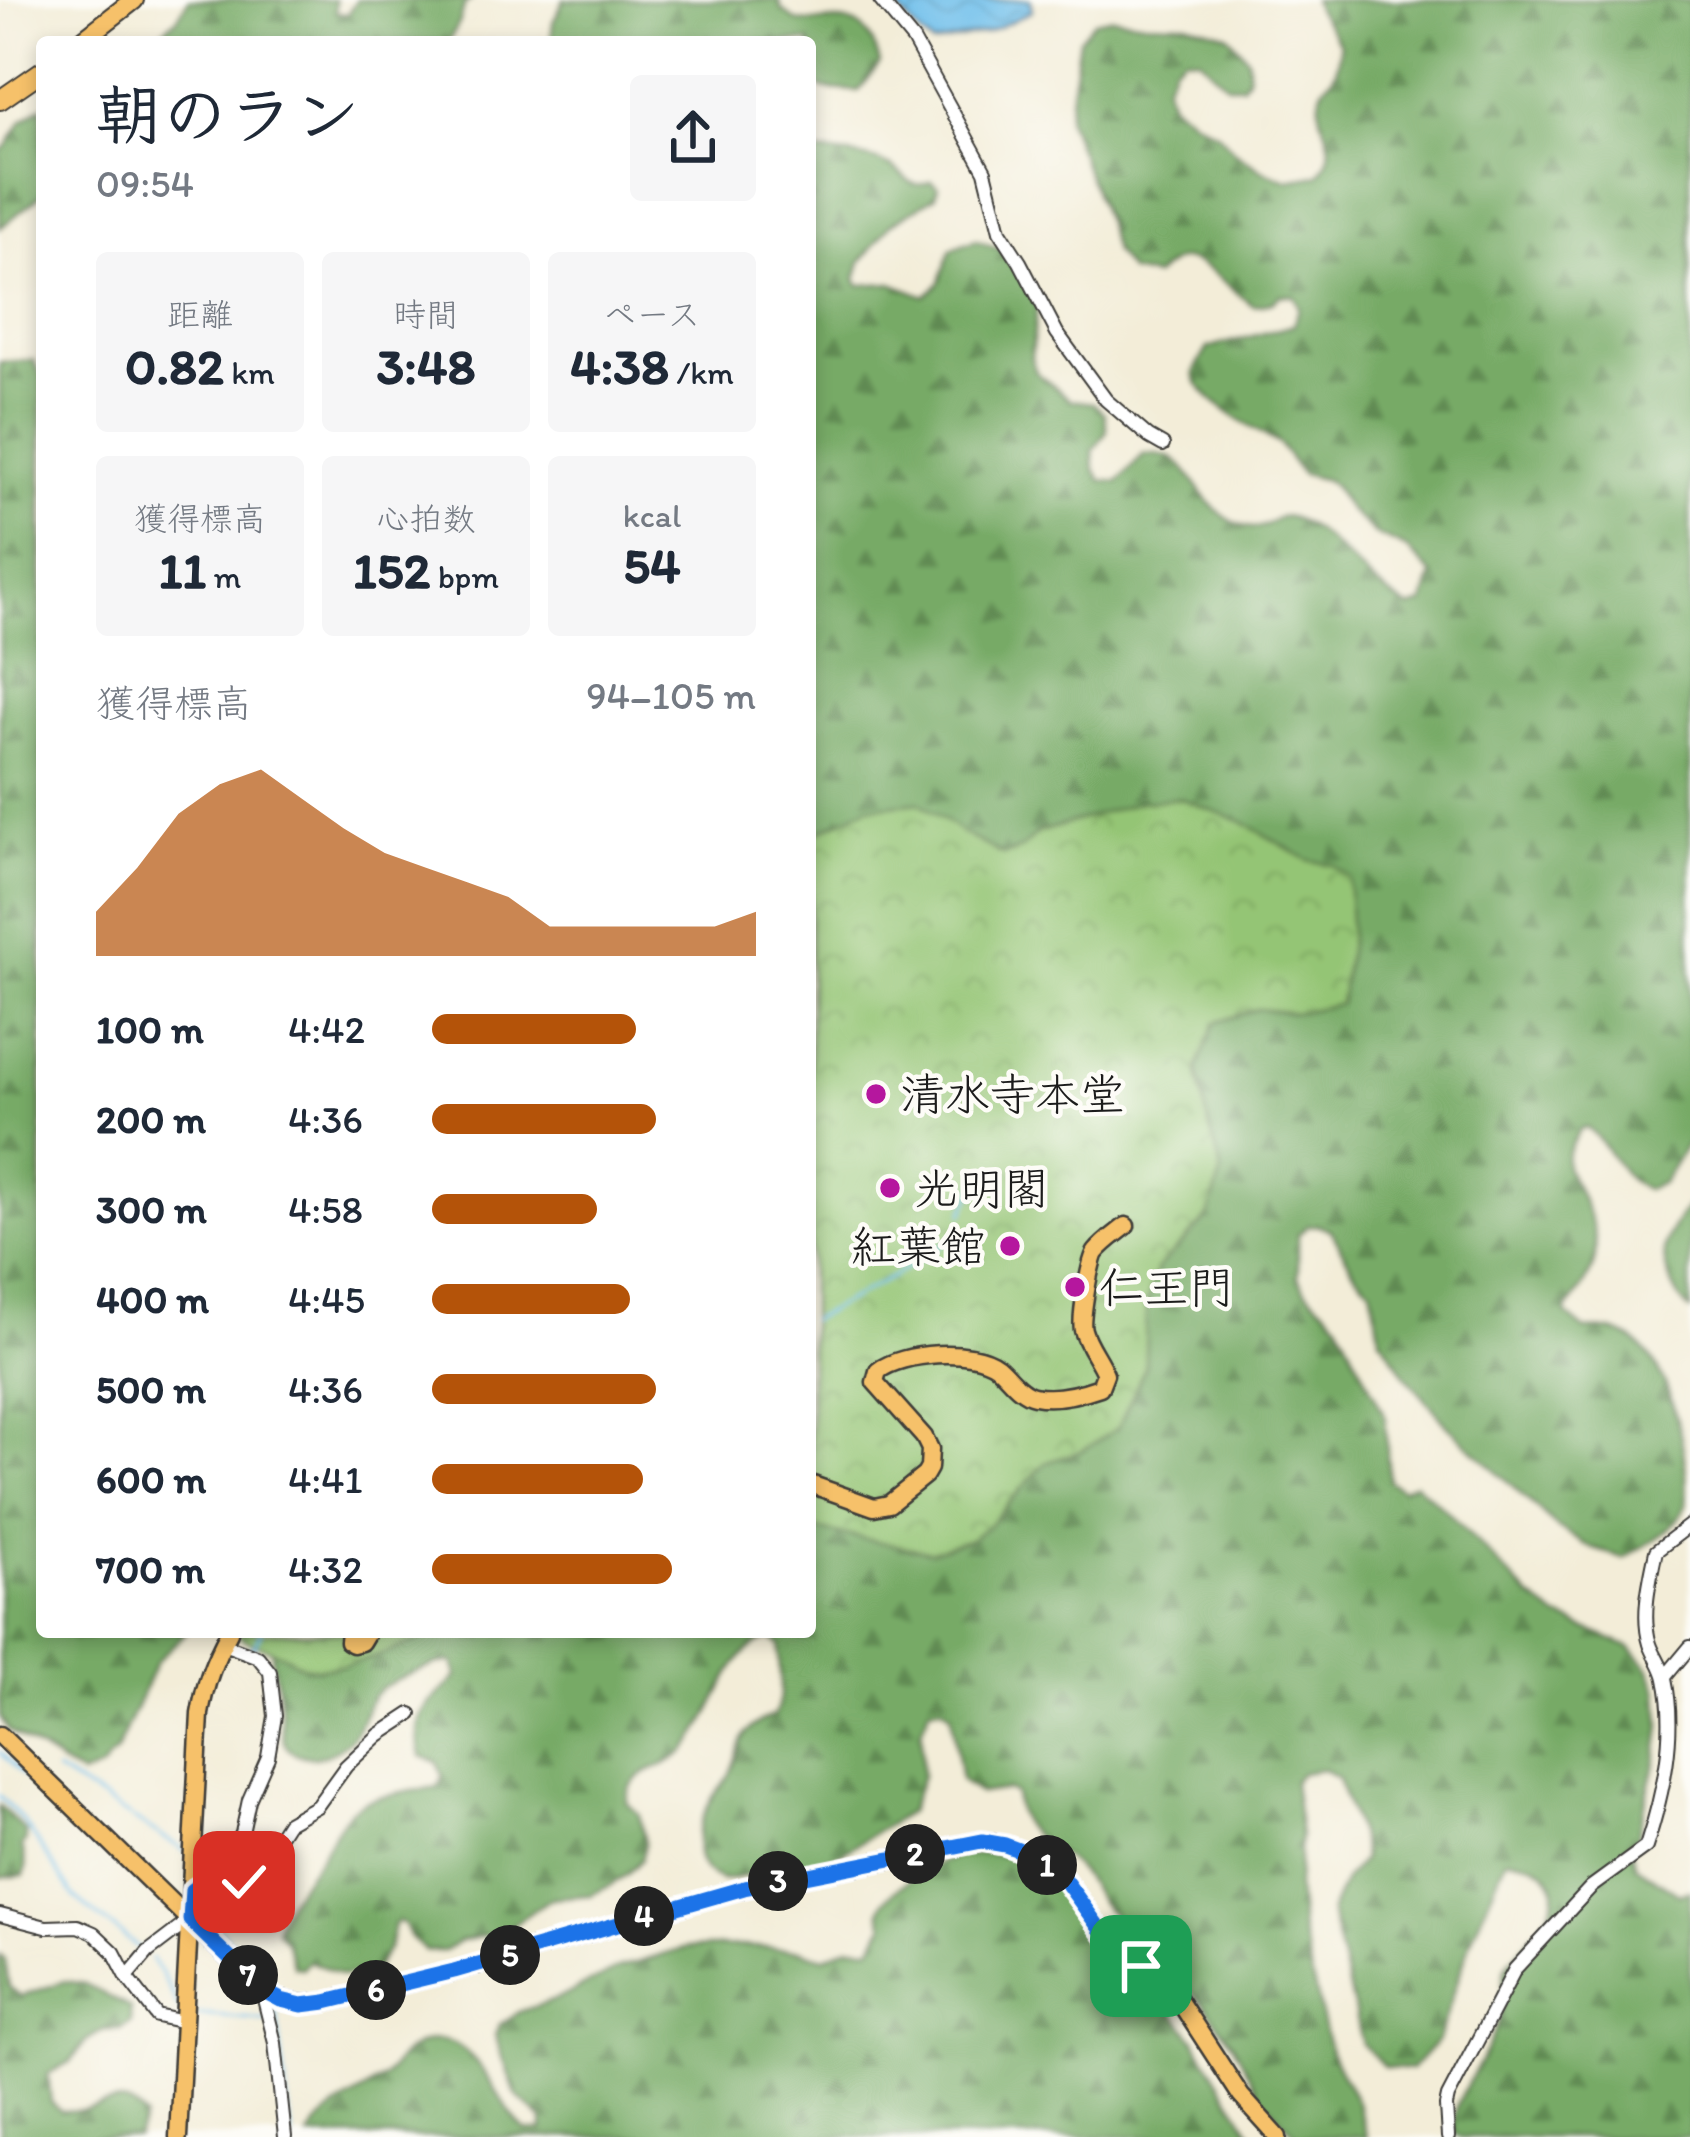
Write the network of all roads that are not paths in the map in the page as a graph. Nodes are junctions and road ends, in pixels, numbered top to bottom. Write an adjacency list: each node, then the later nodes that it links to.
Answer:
1 (134, 0): 3 (highway)
2 (880, 0): 6 (street)
3 (88, 36)
4 (36, 74): 5 (highway)
5 (0, 100)
6 (1163, 446)
7 (1126, 1226): 8 (main road)
8 (816, 1486)
9 (1690, 1525): 12 (street)
10 (226, 1638): 15 (street); 16 (main road)
11 (1690, 1647): 12 (street)
12 (1665, 1677): 25 (street)
13 (411, 1714): 15 (street)
14 (0, 1735): 18 (main road)
15 (223, 1871): 16 (street)
16 (192, 1890): 18 (main road)
17 (0, 1916): 19 (street)
18 (190, 1920): 19 (street); 20 (main road); 21 (main road)
19 (127, 1976): 21 (street)
20 (262, 1990): 23 (street); 24 (main road)
21 (184, 2022): 22 (main road)
22 (178, 2137)
23 (286, 2137)
24 (1278, 2137)
25 (1448, 2137)

